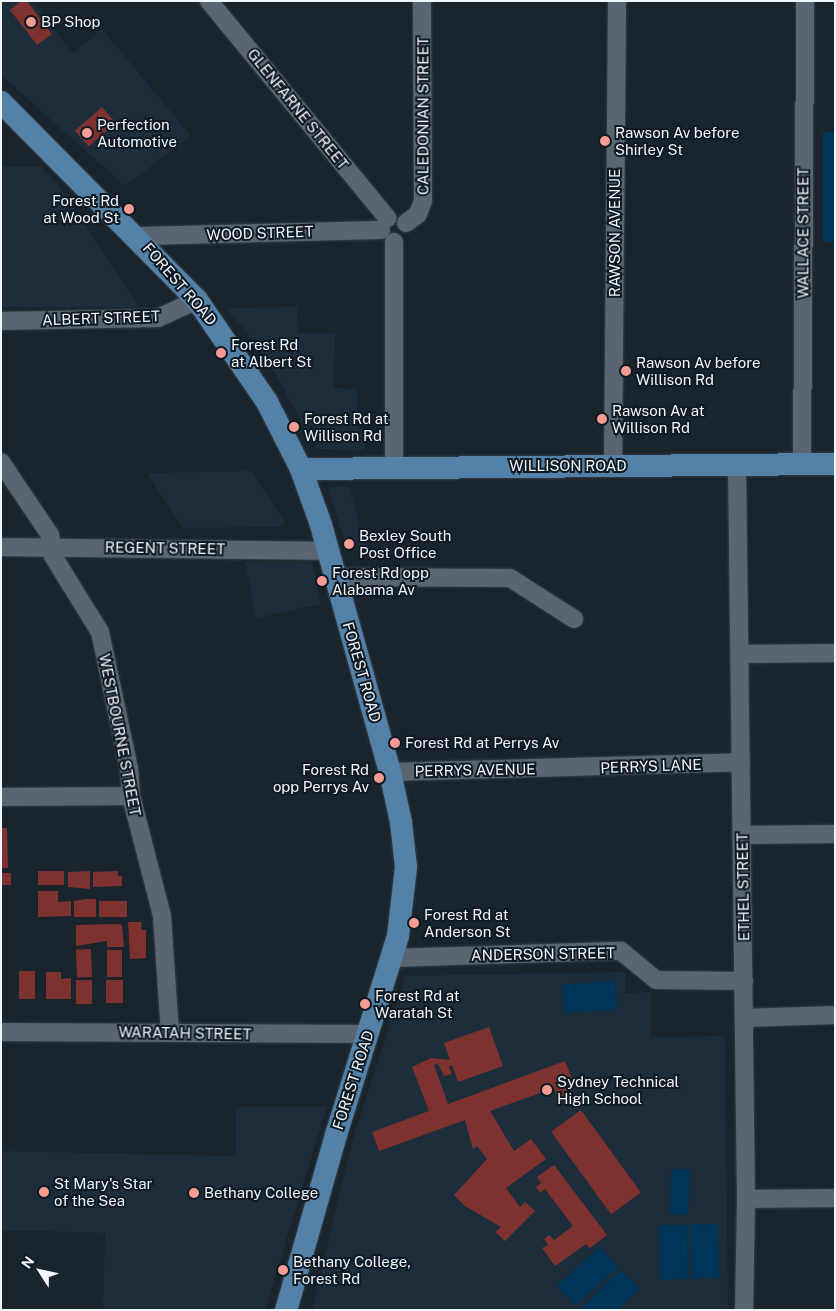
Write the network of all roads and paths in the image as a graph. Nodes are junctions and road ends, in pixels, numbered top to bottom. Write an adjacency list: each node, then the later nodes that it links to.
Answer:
1 (209, 1): 7 (street, GLENFARNE STREET)
2 (422, 1): 6 (street, CALEDONIAN STREET)
3 (617, 1): 16 (street, RAWSON AVENUE)
4 (805, 1): 12 (street, WALLACE STREET)
5 (1, 102): 8 (main road, FOREST ROAD)
6 (406, 223): 7 (street, WOOD STREET)
7 (388, 230): 8 (street, WOOD STREET); 15 (street)
8 (138, 236): 9 (main road, FOREST ROAD)
9 (198, 300): 10 (street, ALBERT STREET); 17 (main road, FOREST ROAD)
10 (1, 321)
11 (1, 462): 18 (street, WESTBOURNE STREET)
12 (802, 464): 13 (main road, WILLISON ROAD); 14 (main road, WILLISON ROAD)
13 (835, 464)
14 (737, 465): 16 (main road, WILLISON ROAD); 24 (street, ETHEL STREET)
15 (394, 466): 16 (main road, WILLISON ROAD); 17 (main road, WILLISON ROAD)
16 (612, 466)
17 (301, 469): 20 (main road, FOREST ROAD)
18 (52, 546): 19 (street, REGENT STREET); 20 (street, REGENT STREET); 28 (street, WESTBOURNE STREET)
19 (1, 547)
20 (328, 551): 21 (main road, FOREST ROAD)
21 (335, 577): 22 (street); 27 (main road, FOREST ROAD)
22 (574, 619)
23 (835, 653): 24 (street)
24 (740, 654): 25 (street, ETHEL STREET)
25 (741, 762): 26 (street, PERRYS LANE); 31 (street, ETHEL STREET)
26 (560, 769): 27 (street, PERRYS AVENUE)
27 (390, 772): 32 (main road, FOREST ROAD)
28 (131, 796): 29 (street); 37 (street, WESTBOURNE STREET)
29 (1, 797)
30 (835, 834): 31 (street)
31 (742, 835): 33 (street, ETHEL STREET)
32 (392, 958): 33 (street, ANDERSON STREET); 38 (main road, FOREST ROAD)
33 (744, 980): 35 (street, ETHEL STREET)
34 (835, 1015): 35 (street)
35 (744, 1018): 40 (street, ETHEL STREET)
36 (1, 1032): 37 (street, WARATAH STREET)
37 (170, 1032): 38 (street, WARATAH STREET)
38 (368, 1034): 41 (main road, FOREST ROAD)
39 (835, 1198): 40 (street)
40 (746, 1199): 42 (street, ETHEL STREET)
41 (286, 1310)
42 (744, 1310)

